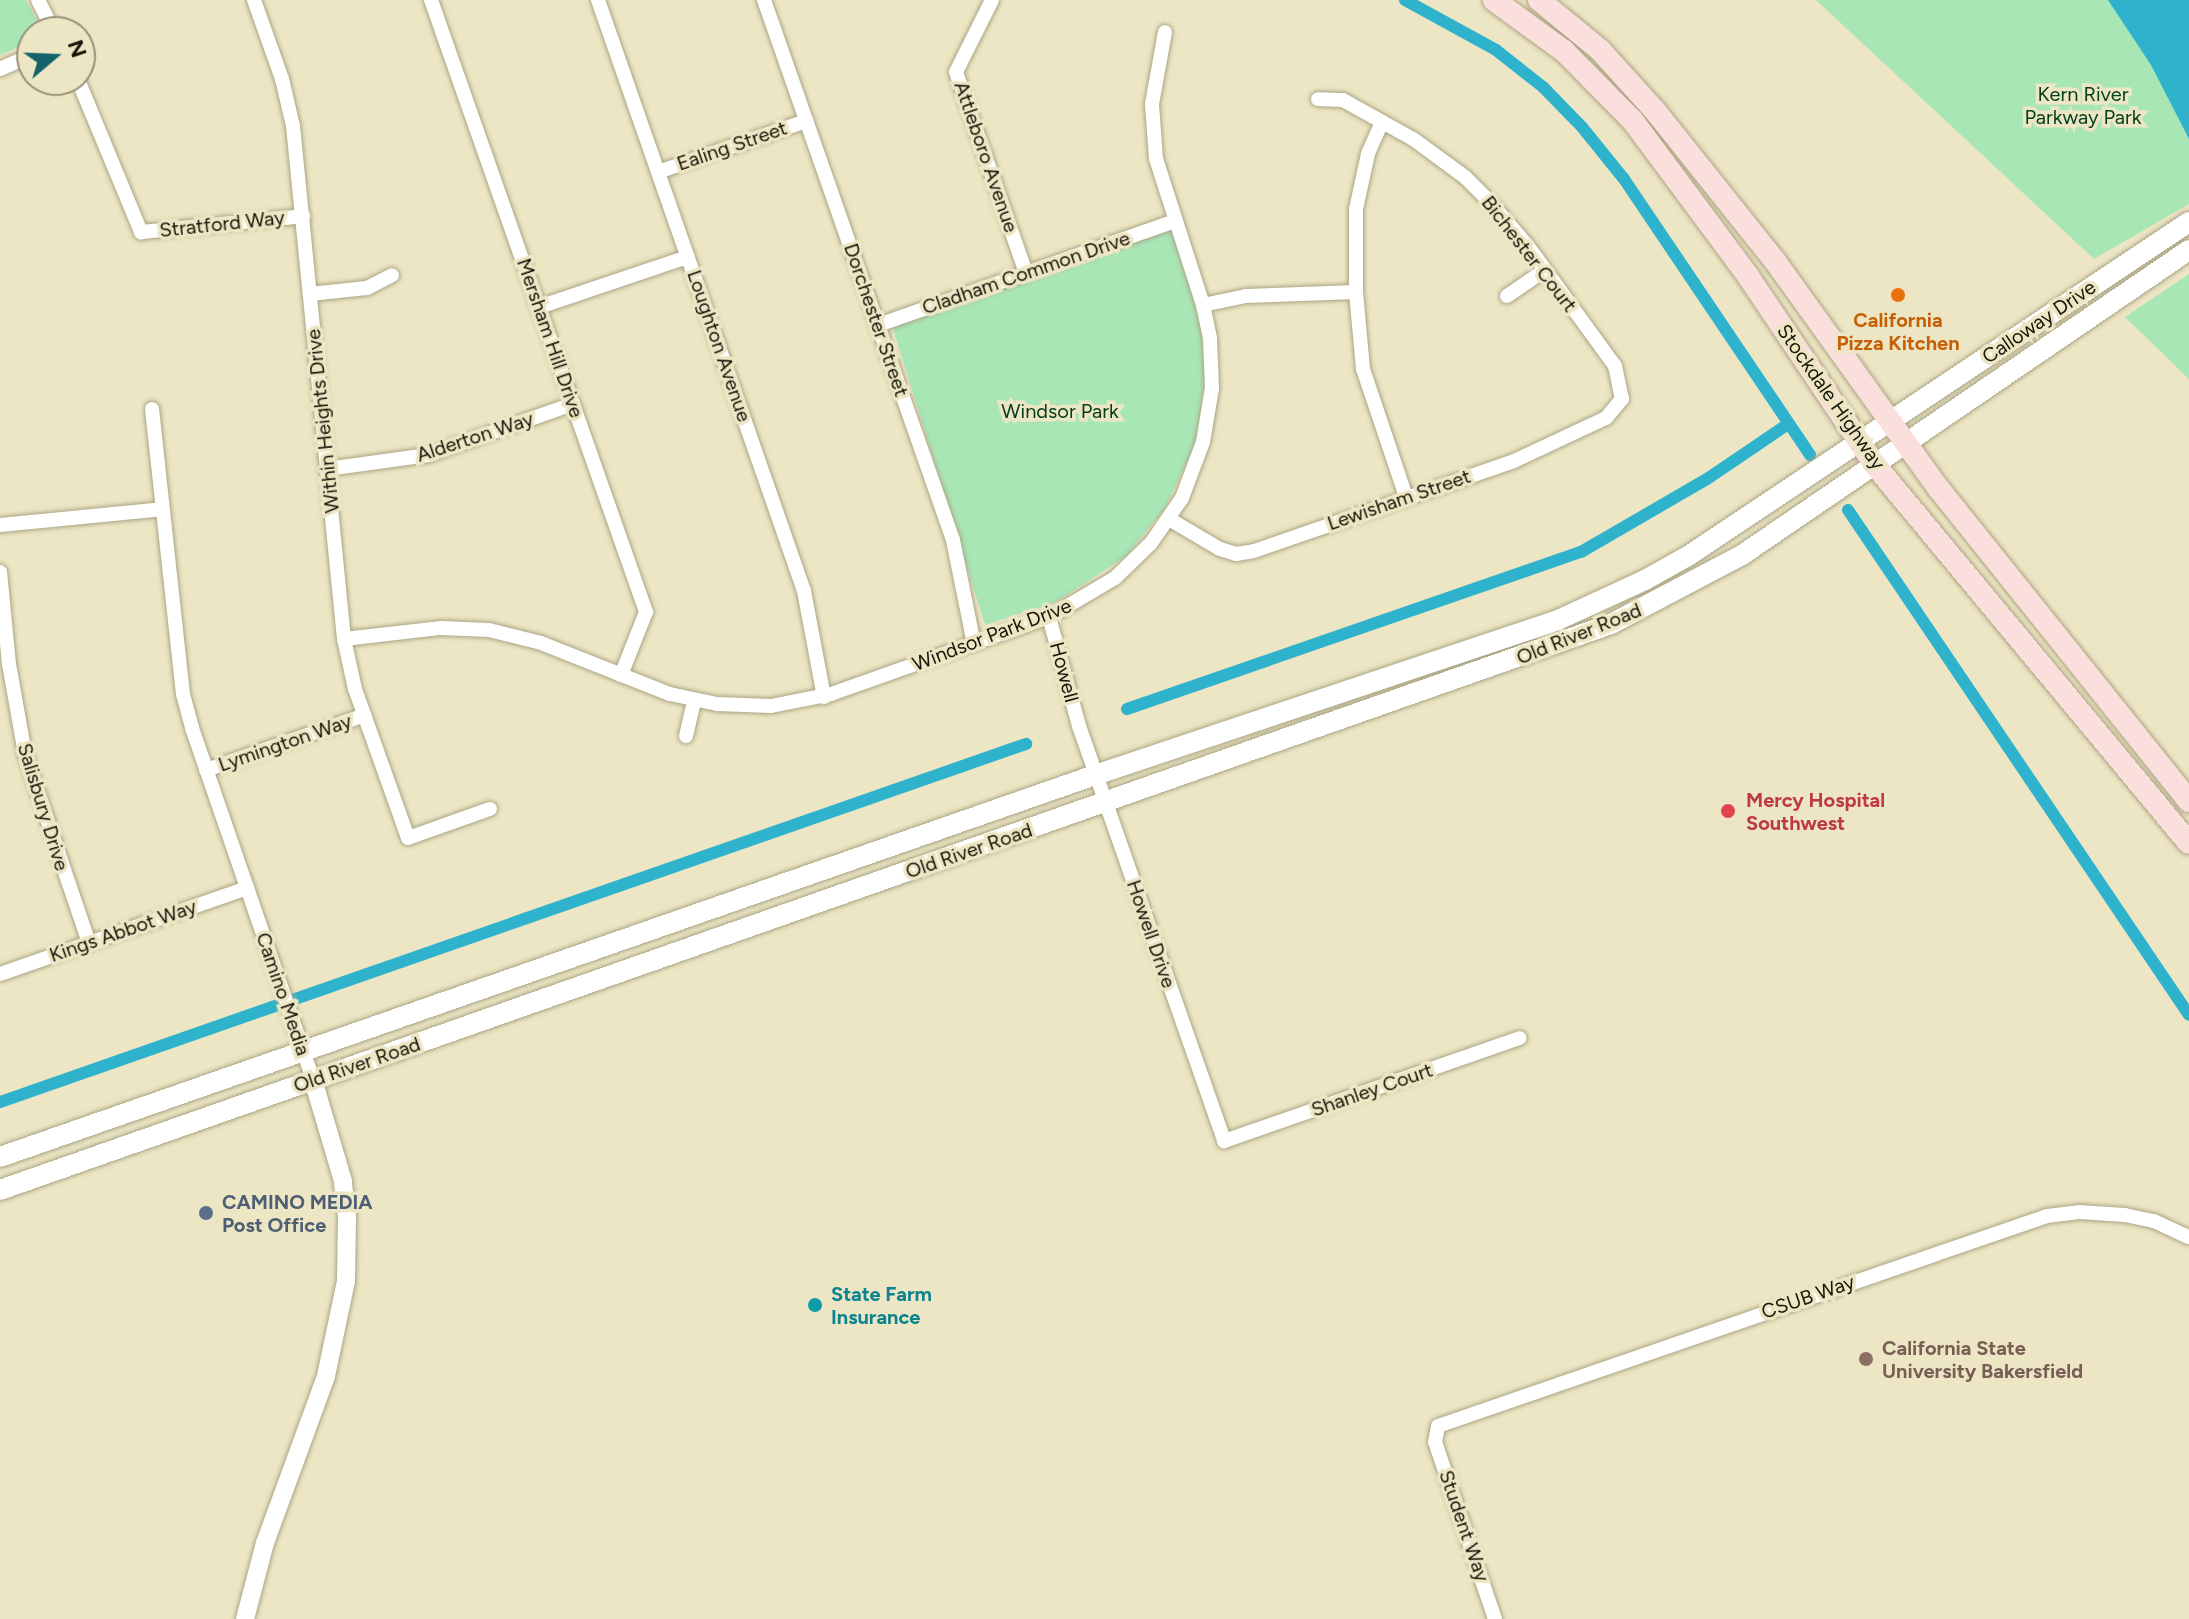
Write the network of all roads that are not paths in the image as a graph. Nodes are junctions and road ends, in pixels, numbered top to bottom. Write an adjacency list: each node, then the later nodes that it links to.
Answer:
1 (254, 0): 15 (street, Within Heights Drive)
2 (431, 0): 28 (street, Mersham Hill Drive)
3 (598, 0): 14 (street, Loughton Avenue)
4 (764, 0): 11 (street, Dorchester Street)
5 (992, 0): 22 (street, Attleboro Avenue)
6 (1494, 0): 13 (main road, Stockdale Highway)
7 (1539, 0): 18 (main road, Stockdale Highway)
8 (1165, 32): 16 (street, Windsor Park Drive)
9 (85, 96): 15 (street, Stratford Way)
10 (1318, 99): 12 (street, Bichester Court)
11 (806, 121): 14 (street, Ealing Street); 29 (street, Dorchester Street)
12 (1382, 122): 21 (street, Bichester Court); 24 (street)
13 (1643, 133): 18 (main road); 34 (main road, Stockdale Highway)
14 (658, 172): 20 (street, Loughton Avenue)
15 (303, 216): 25 (street, Within Heights Drive)
16 (1175, 221): 22 (street, Cladham Common Drive); 27 (street, Windsor Park Drive)
17 (2186, 224): 33 (main road, Calloway Drive)
18 (1746, 225): 33 (main road, Stockdale Highway)
19 (2189, 250): 35 (main road, Calloway Drive)
20 (688, 257): 28 (street); 51 (street, Loughton Avenue)
21 (1545, 270): 26 (street); 30 (street, Bichester Court)
22 (1026, 273): 29 (street, Cladham Common Drive)
23 (392, 275): 25 (street)
24 (1356, 292): 27 (street); 38 (street)
25 (310, 294): 37 (street, Within Heights Drive)
26 (1507, 296)
27 (1203, 305): 40 (street, Windsor Park Drive)
28 (539, 307): 31 (street, Mersham Hill Drive)
29 (878, 325): 48 (street, Dorchester Street)
30 (1622, 399): 38 (street, Lewisham Street)
31 (573, 404): 37 (street, Alderton Way); 50 (street, Mersham Hill Drive)
32 (152, 409): 39 (street, Camino Media)
33 (1889, 423): 34 (main road, Old River Road); 35 (main road, Stockdale Highway)
34 (1860, 443): 36 (main road, Stockdale Highway); 47 (main road, Old River Road)
35 (1905, 445): 36 (main road, Old River Road); 49 (main road, Stockdale Highway)
36 (1875, 465): 43 (main road, Stockdale Highway); 52 (main road, Old River Road)
37 (327, 469): 46 (street, Within Heights Drive)
38 (1406, 497): 40 (street, Lewisham Street)
39 (162, 509): 41 (street); 57 (street, Camino Media)
40 (1169, 519): 44 (street, Windsor Park Drive)
41 (0, 525)
42 (0, 572): 45 (street, Salisbury Drive)
43 (1968, 576): 49 (main road); 62 (main road, Stockdale Highway)
44 (1049, 617): 48 (street, Windsor Park Drive); 55 (street, Howell)
45 (2, 621): 64 (street, Salisbury Drive)
46 (344, 639): 50 (street, Windsor Park Drive); 54 (street, Within Heights Drive)
47 (1491, 642): 52 (main road); 58 (main road, Old River Road)
48 (974, 644): 51 (street, Windsor Park Drive)
49 (2073, 657): 59 (main road, Stockdale Highway)
50 (621, 675): 53 (street, Windsor Park Drive)
51 (824, 697): 53 (street, Windsor Park Drive)
52 (1406, 698): 60 (main road, Old River Road)
53 (694, 700): 56 (street)
54 (365, 715): 57 (street, Lymington Way); 61 (street, Within Heights Drive)
55 (1079, 726): 58 (street, Howell Drive)
56 (686, 736)
57 (206, 770): 63 (street, Camino Media)
58 (1095, 775): 60 (street, Howell Drive); 67 (main road, Old River Road)
59 (2189, 801)
60 (1105, 804): 68 (main road, Old River Road); 69 (street, Howell Drive)
61 (490, 809)
62 (2189, 843)
63 (247, 888): 64 (street, Kings Abbot Way); 67 (street, Camino Media)
64 (89, 943): 65 (street, Kings Abbot Way)
65 (0, 974)
66 (1520, 1038): 69 (street, Shanley Court)
67 (303, 1052): 68 (street, Camino Media); 70 (main road, Old River Road)
68 (313, 1080): 71 (main road, Old River Road); 74 (street, Camino Media)
69 (1224, 1141)
70 (0, 1157)
71 (0, 1190)
72 (2189, 1237): 73 (street, CSUB Way)
73 (1435, 1432): 75 (street, Student Way)
74 (245, 1619)
75 (1495, 1619)

